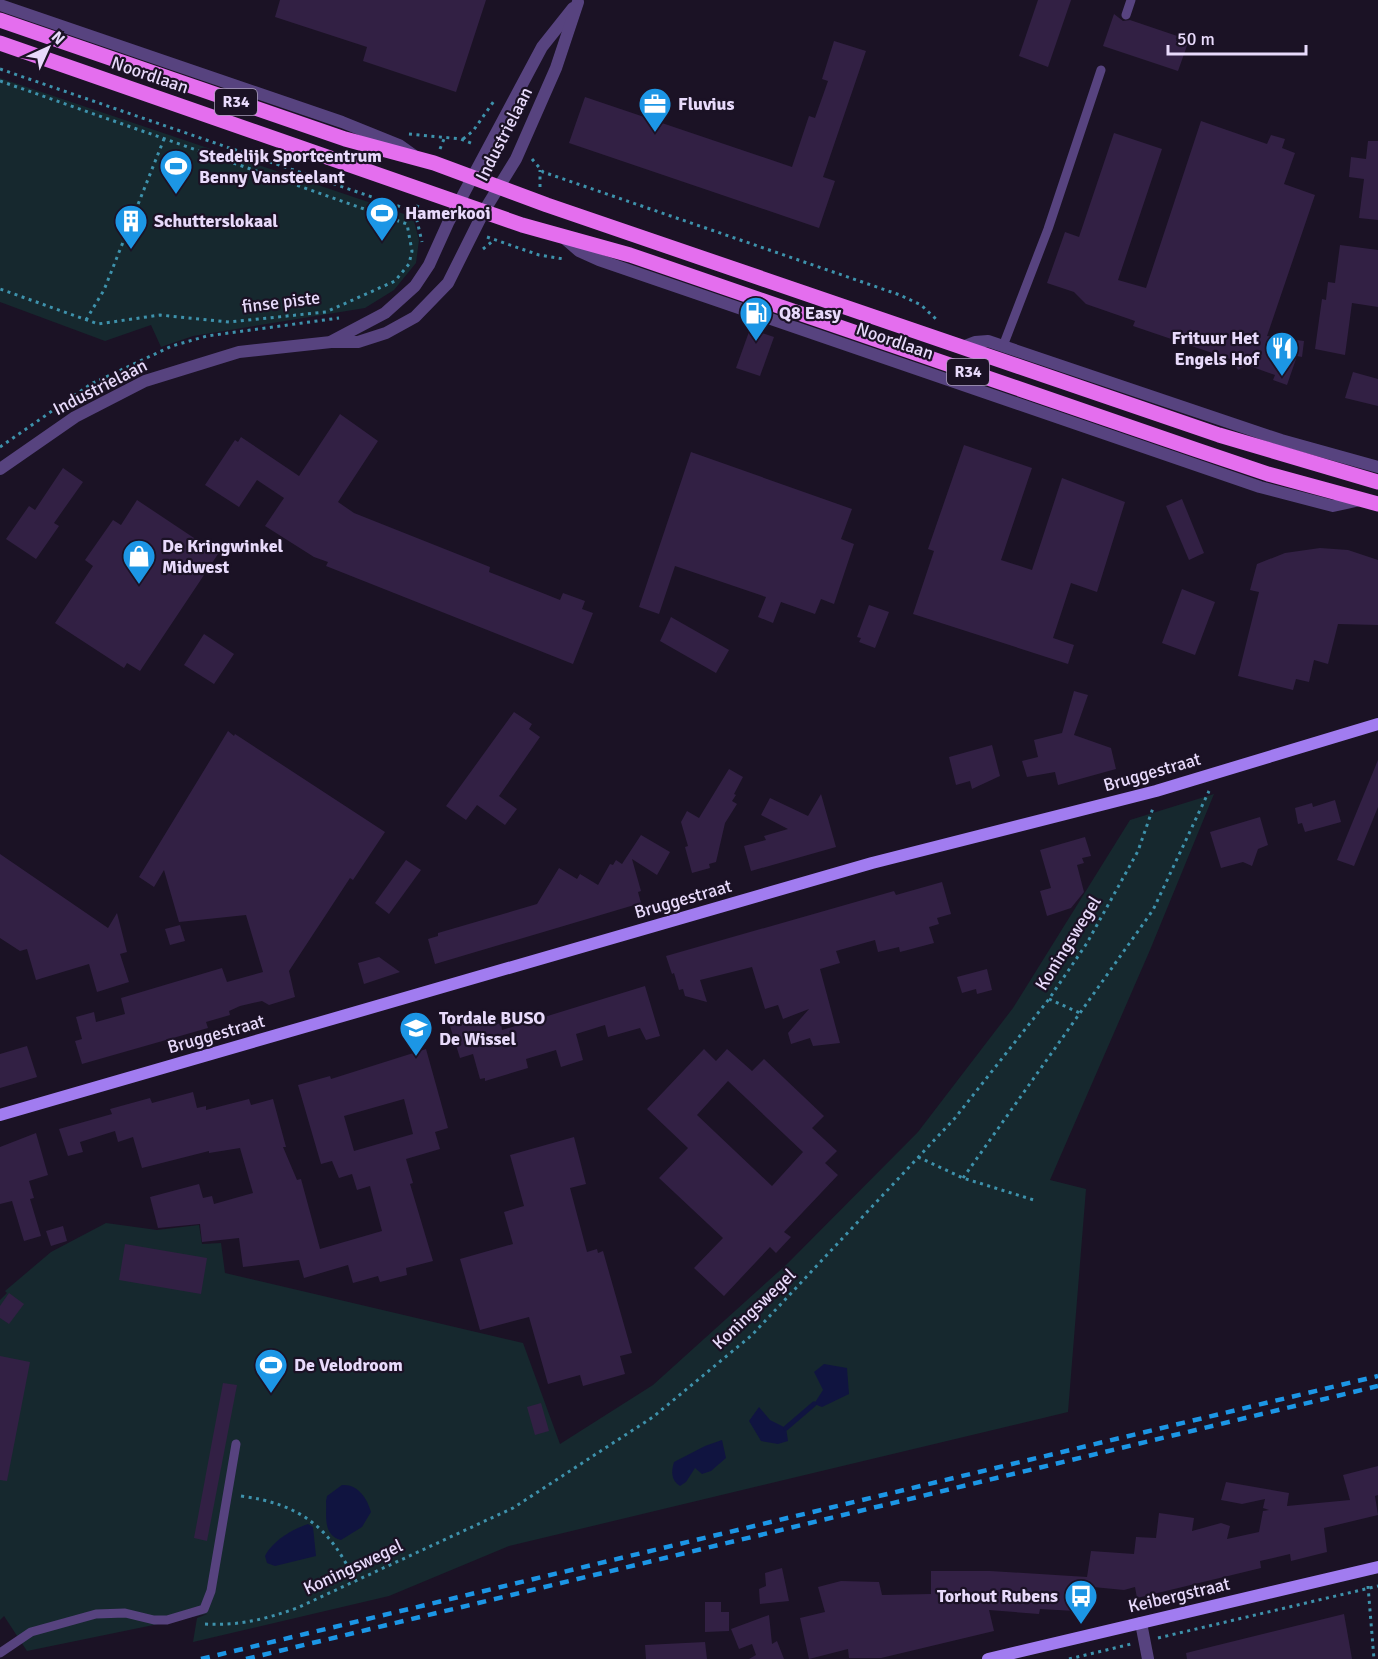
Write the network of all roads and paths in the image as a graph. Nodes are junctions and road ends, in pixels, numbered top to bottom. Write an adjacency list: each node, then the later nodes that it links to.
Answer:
1 (1131, 0): 4 (lane)
2 (578, 1): 13 (street, Industrielaan); 14 (street, Industrielaan)
3 (0, 5): 11 (street, Noordlaan)
4 (1126, 15)
5 (0, 20): 11 (main road, Noordlaan / R34)
6 (0, 43): 15 (main road, Noordlaan / R34)
7 (0, 69): 17 (path)
8 (1101, 70): 23 (lane)
9 (0, 81): 10 (path, finse piste)
10 (164, 139): 20 (path); 20 (path, finse piste)
11 (416, 158): 13 (main road, Noordlaan / R34)
12 (539, 167): 21 (path)
13 (474, 178): 14 (main road, Noordlaan / R34); 15 (street, Industrielaan)
14 (498, 187): 16 (street, Industrielaan); 24 (main road, Noordlaan / R34)
15 (460, 202): 16 (main road, Noordlaan / R34); 22 (street, Industrielaan)
16 (484, 211): 22 (street, Industrielaan); 29 (main road, Noordlaan / R34)
17 (422, 252)
18 (0, 290): 20 (path, finse piste)
19 (341, 318): 25 (path)
20 (86, 320)
21 (944, 324)
22 (331, 342): 27 (street, Industrielaan)
23 (1004, 346): 24 (street, Noordlaan); 26 (street, Noordlaan)
24 (962, 347): 28 (main road, Noordlaan / R34)
25 (0, 447)
26 (1378, 467)
27 (0, 469)
28 (1378, 482)
29 (1378, 504)
30 (1378, 724): 31 (street, Bruggestraat)
31 (1217, 773): 32 (street, Bruggestraat); 34 (path)
32 (1156, 791): 33 (path, Koningswegel); 35 (street, Bruggestraat)
33 (1049, 999): 34 (path); 36 (path, Koningswegel)
34 (1082, 1014): 37 (path)
35 (0, 1115)
36 (918, 1157): 37 (path); 42 (path, Koningswegel)
37 (963, 1178): 38 (path)
38 (1037, 1201)
39 (236, 1444): 45 (lane)
40 (247, 1497): 42 (path)
41 (1378, 1567): 46 (street, Keibergstraat)
42 (355, 1581): 45 (path, Koningswegel)
43 (1378, 1586): 44 (path)
44 (1369, 1588): 47 (path); 52 (path)
45 (193, 1614): 48 (lane)
46 (1141, 1623): 47 (street); 49 (street, Keibergstraat)
47 (1145, 1641): 50 (path); 51 (street)
48 (0, 1653)
49 (988, 1659)
50 (1069, 1659)
51 (1148, 1659)
52 (1374, 1659)

